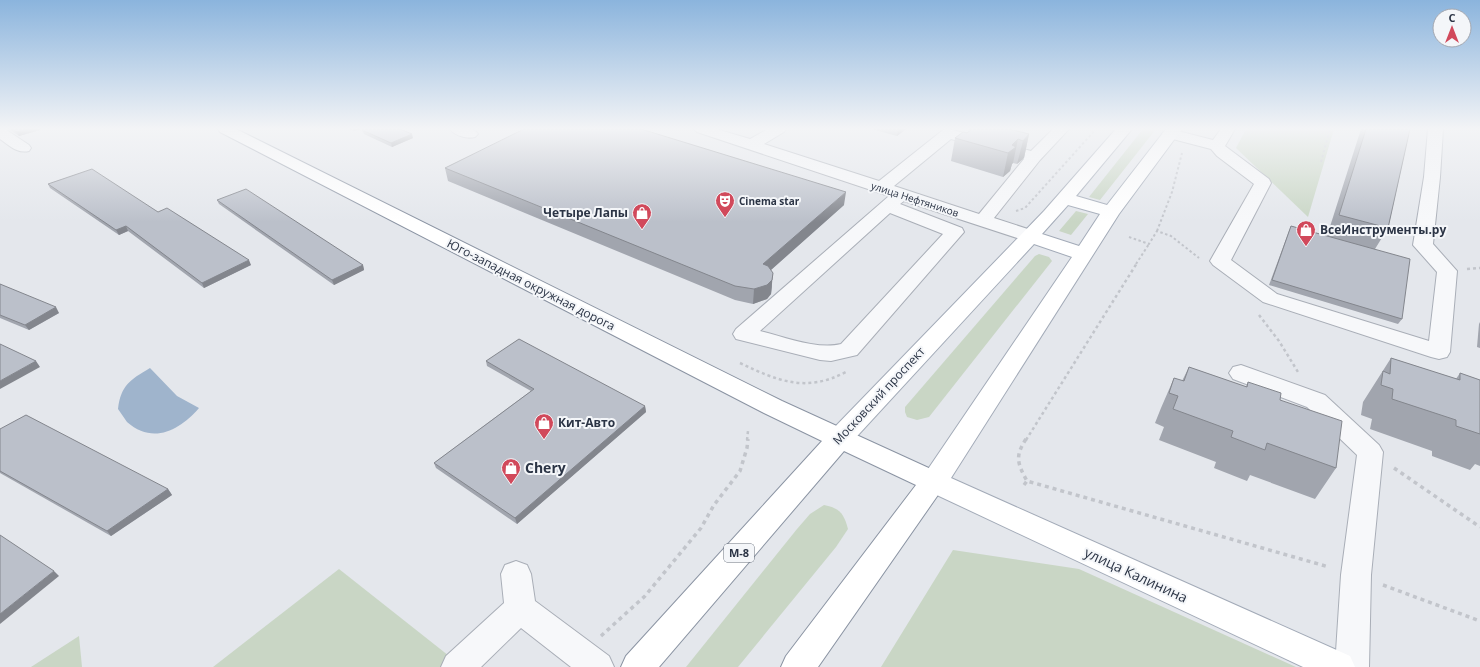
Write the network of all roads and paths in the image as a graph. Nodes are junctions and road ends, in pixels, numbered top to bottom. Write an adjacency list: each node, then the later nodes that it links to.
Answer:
1 (286, 160): 28 (main road, Юго-западная окружная дорога)
2 (792, 160): 11 (street, улица Нефтяников)
3 (923, 160): 11 (street)
4 (1032, 160): 15 (street)
5 (1068, 160): 13 (path)
6 (1097, 160): 12 (main road, Московский проспект)
7 (1150, 160): 14 (main road)
8 (1180, 160): 16 (path)
9 (1233, 160): 10 (street)
10 (1433, 160)
11 (890, 196): 11 (street); 15 (street, улица Нефтяников)
12 (1065, 198): 14 (main road); 17 (main road, Московский проспект)
13 (1025, 208)
14 (1111, 212): 20 (main road)
15 (983, 221): 17 (street, улица Нефтяников)
16 (1157, 231): 19 (path); 21 (path)
17 (1030, 236): 20 (main road, улица Нефтяников); 28 (main road, Московский проспект)
18 (1129, 237): 19 (path)
19 (1149, 244): 30 (path)
20 (1083, 254): 31 (main road)
21 (1204, 261)
22 (1256, 312): 26 (path)
23 (739, 363): 24 (path)
24 (848, 371)
25 (1241, 373): 26 (street)
26 (1316, 401): 29 (street)
27 (748, 431): 38 (path)
28 (839, 438): 31 (main road, Юго-западная окружная дорога); 40 (main road, Московский проспект / М-8)
29 (1370, 452): 33 (path); 35 (street)
30 (1027, 481): 32 (path); 35 (path)
31 (934, 482): 41 (main road); 42 (main road, улица Калинина)
32 (1024, 485)
33 (1480, 527)
34 (516, 574): 36 (street)
35 (1356, 575): 37 (path); 43 (street)
36 (520, 608): 38 (street); 39 (street)
37 (1480, 621)
38 (589, 661)
39 (458, 667)
40 (638, 667)
41 (798, 667)
42 (1338, 667)
43 (1352, 667)

